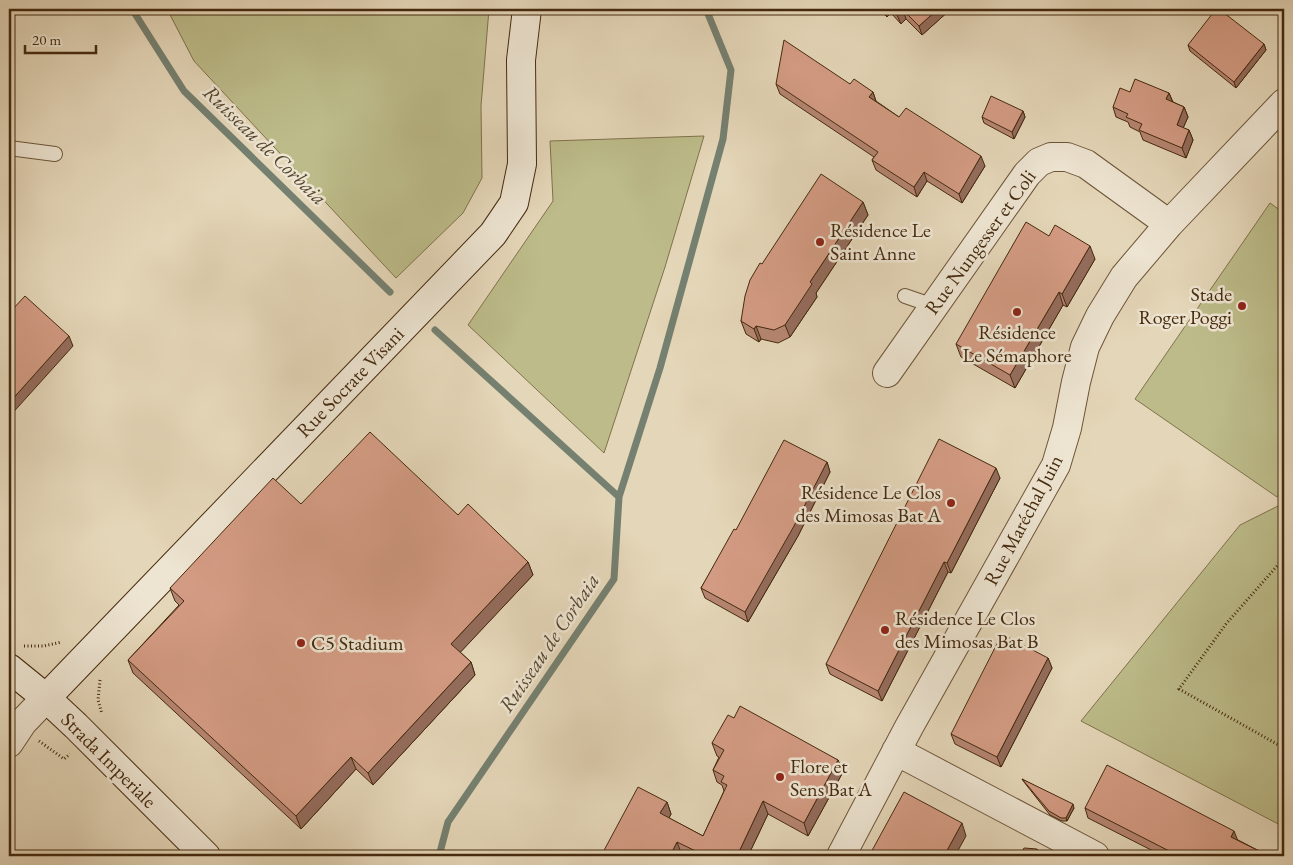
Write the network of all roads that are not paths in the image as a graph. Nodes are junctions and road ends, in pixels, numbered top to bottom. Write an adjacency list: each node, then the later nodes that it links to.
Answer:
1 (527, 9): 10 (street, Rue Socrate Visani)
2 (1284, 103): 5 (street, Rue Maréchal Juin)
3 (9, 148): 4 (lane)
4 (55, 154)
5 (1169, 224): 7 (street, Rue Nungesser et Coli); 12 (street, Rue Maréchal Juin)
6 (905, 296): 7 (lane)
7 (934, 306): 8 (street, Rue Nungesser et Coli)
8 (887, 373)
9 (13, 656): 10 (street, Strada Imperiale)
10 (46, 698): 11 (street, Rue Socrate Visani); 13 (street, Strada Imperiale)
11 (9, 743)
12 (896, 751): 14 (street, Rue Maréchal Juin); 15 (street)
13 (206, 856)
14 (840, 856)
15 (1095, 856)

